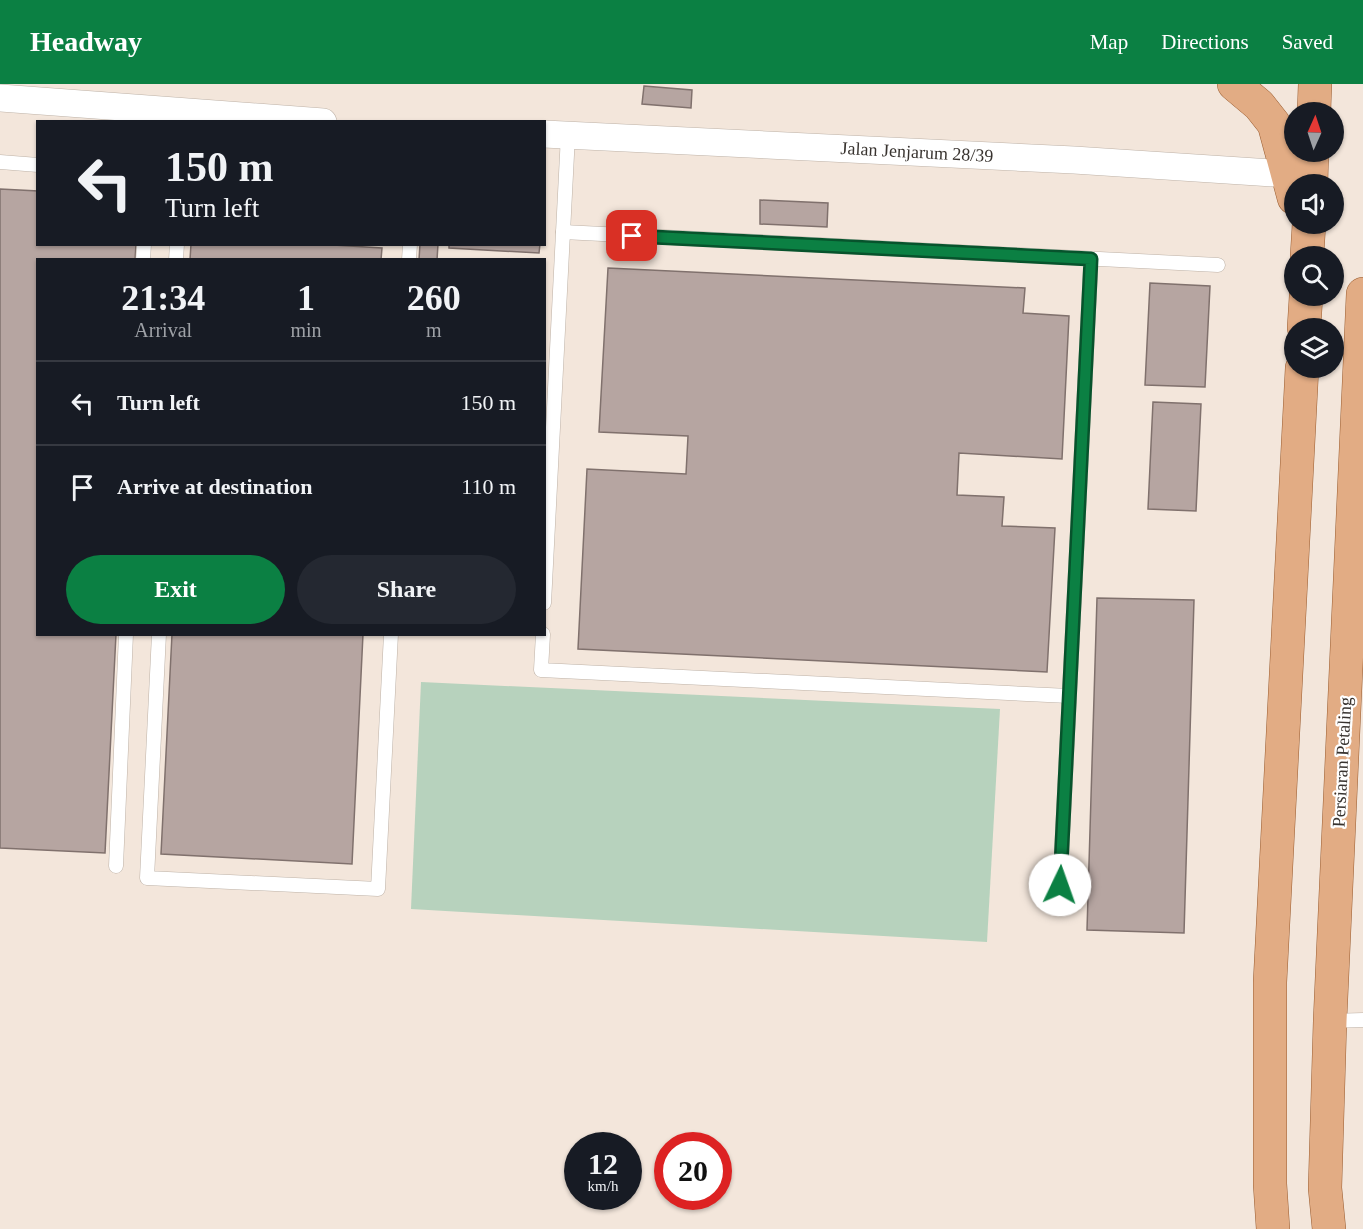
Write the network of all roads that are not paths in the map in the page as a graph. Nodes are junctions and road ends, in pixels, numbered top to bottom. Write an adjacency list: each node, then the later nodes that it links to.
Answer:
1 (1234, 84): 9 (main road)
2 (1315, 84): 4 (main road)
3 (0, 98): 5 (street)
4 (1314, 102)
5 (296, 120)
6 (556, 135): 10 (street, Jalan Jenjarum 28/39); 11 (lane)
7 (0, 162): 8 (lane)
8 (36, 165)
9 (1293, 174)
10 (1284, 184)
11 (563, 232): 12 (lane); 16 (lane)
12 (1091, 259): 13 (lane); 21 (lane)
13 (1218, 265)
14 (1363, 294): 22 (main road, Persiaran Petaling)
15 (1301, 378): 27 (main road)
16 (546, 564)
17 (126, 636): 23 (lane)
18 (159, 636): 19 (lane)
19 (391, 636)
20 (543, 636): 21 (lane)
21 (1069, 696): 24 (lane)
22 (1354, 708): 26 (main road, Persiaran Petaling)
23 (116, 866)
24 (1060, 885)
25 (1363, 1020): 26 (lane)
26 (1330, 1021): 28 (main road, Persiaran Petaling)
27 (1273, 1229)
28 (1329, 1229)

